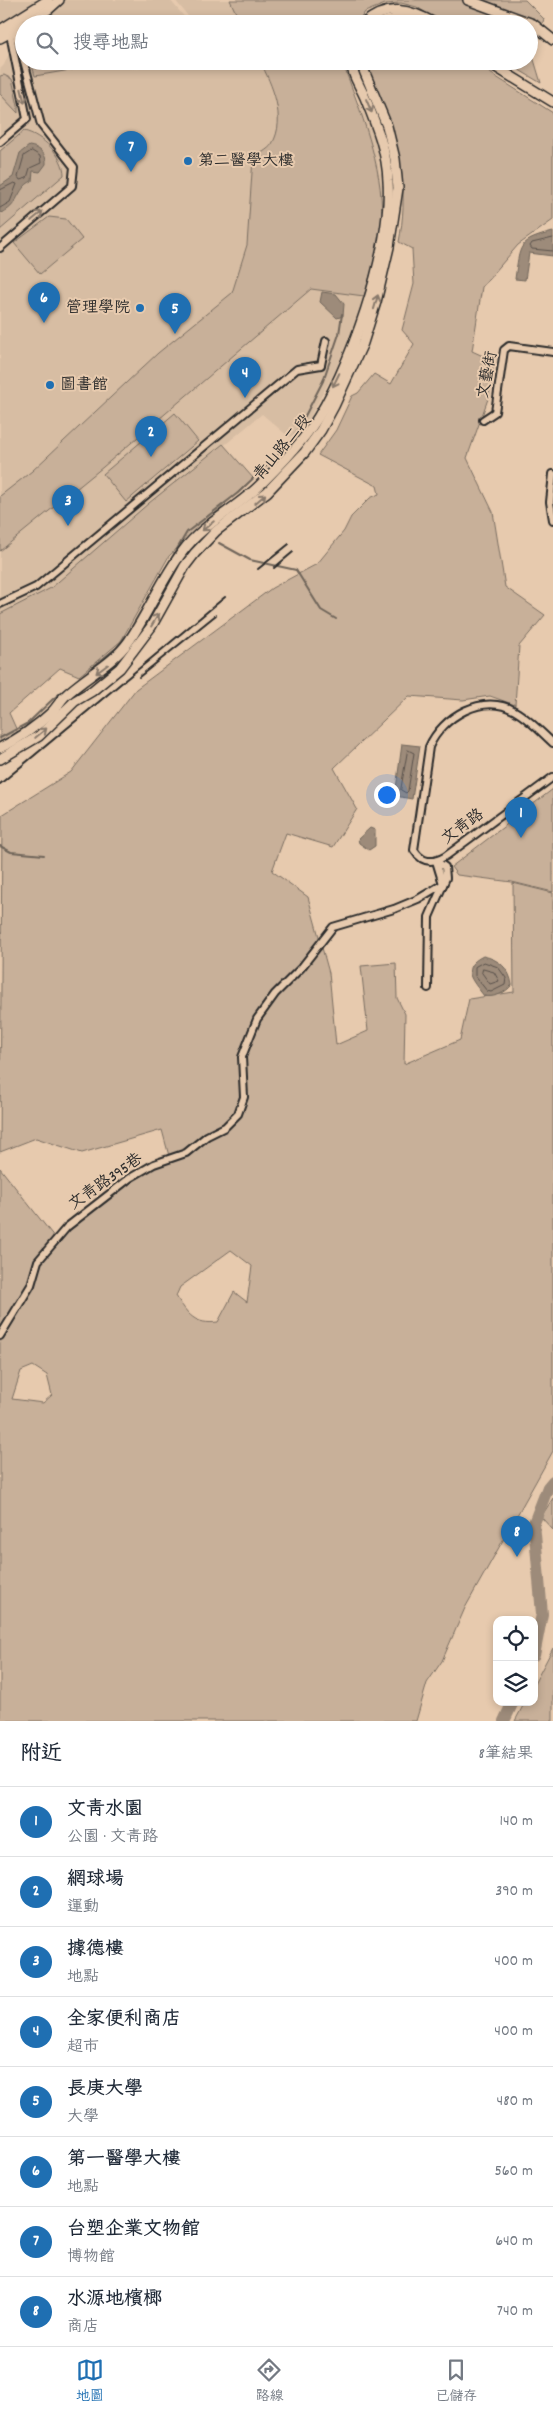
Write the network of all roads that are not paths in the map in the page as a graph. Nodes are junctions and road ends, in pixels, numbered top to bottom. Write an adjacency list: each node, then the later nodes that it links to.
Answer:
1 (48, 0): 5 (street)
2 (59, 0): 6 (street)
3 (468, 0): 9 (street)
4 (482, 0): 10 (street)
5 (30, 15)
6 (39, 15)
7 (377, 15): 8 (street)
8 (420, 15)
9 (508, 15)
10 (524, 15)
11 (538, 24): 14 (street)
12 (14, 28): 15 (street)
13 (538, 29): 16 (street)
14 (553, 34)
15 (0, 38)
16 (553, 40)
17 (20, 70): 25 (street, one-way to 25)
18 (27, 70): 26 (street, one-way to 18)
19 (353, 70): 34 (street, 青山路二段, one-way to 34)
20 (364, 70): 35 (street, 青山路二段, one-way to 20)
21 (501, 70): 24 (street)
22 (511, 70): 23 (street)
23 (553, 96)
24 (553, 102)
25 (0, 142)
26 (0, 248)
27 (326, 341): 32 (street)
28 (553, 352): 29 (street, 文藝街)
29 (483, 420)
30 (553, 474): 31 (street)
31 (553, 520)
32 (0, 604)
33 (553, 743): 37 (street)
34 (0, 748)
35 (0, 759)
36 (553, 777): 37 (street, 文青路)
37 (436, 861): 38 (street)
38 (443, 884): 39 (street); 40 (street, 文青路395巷)
39 (428, 988)
40 (0, 1336)

